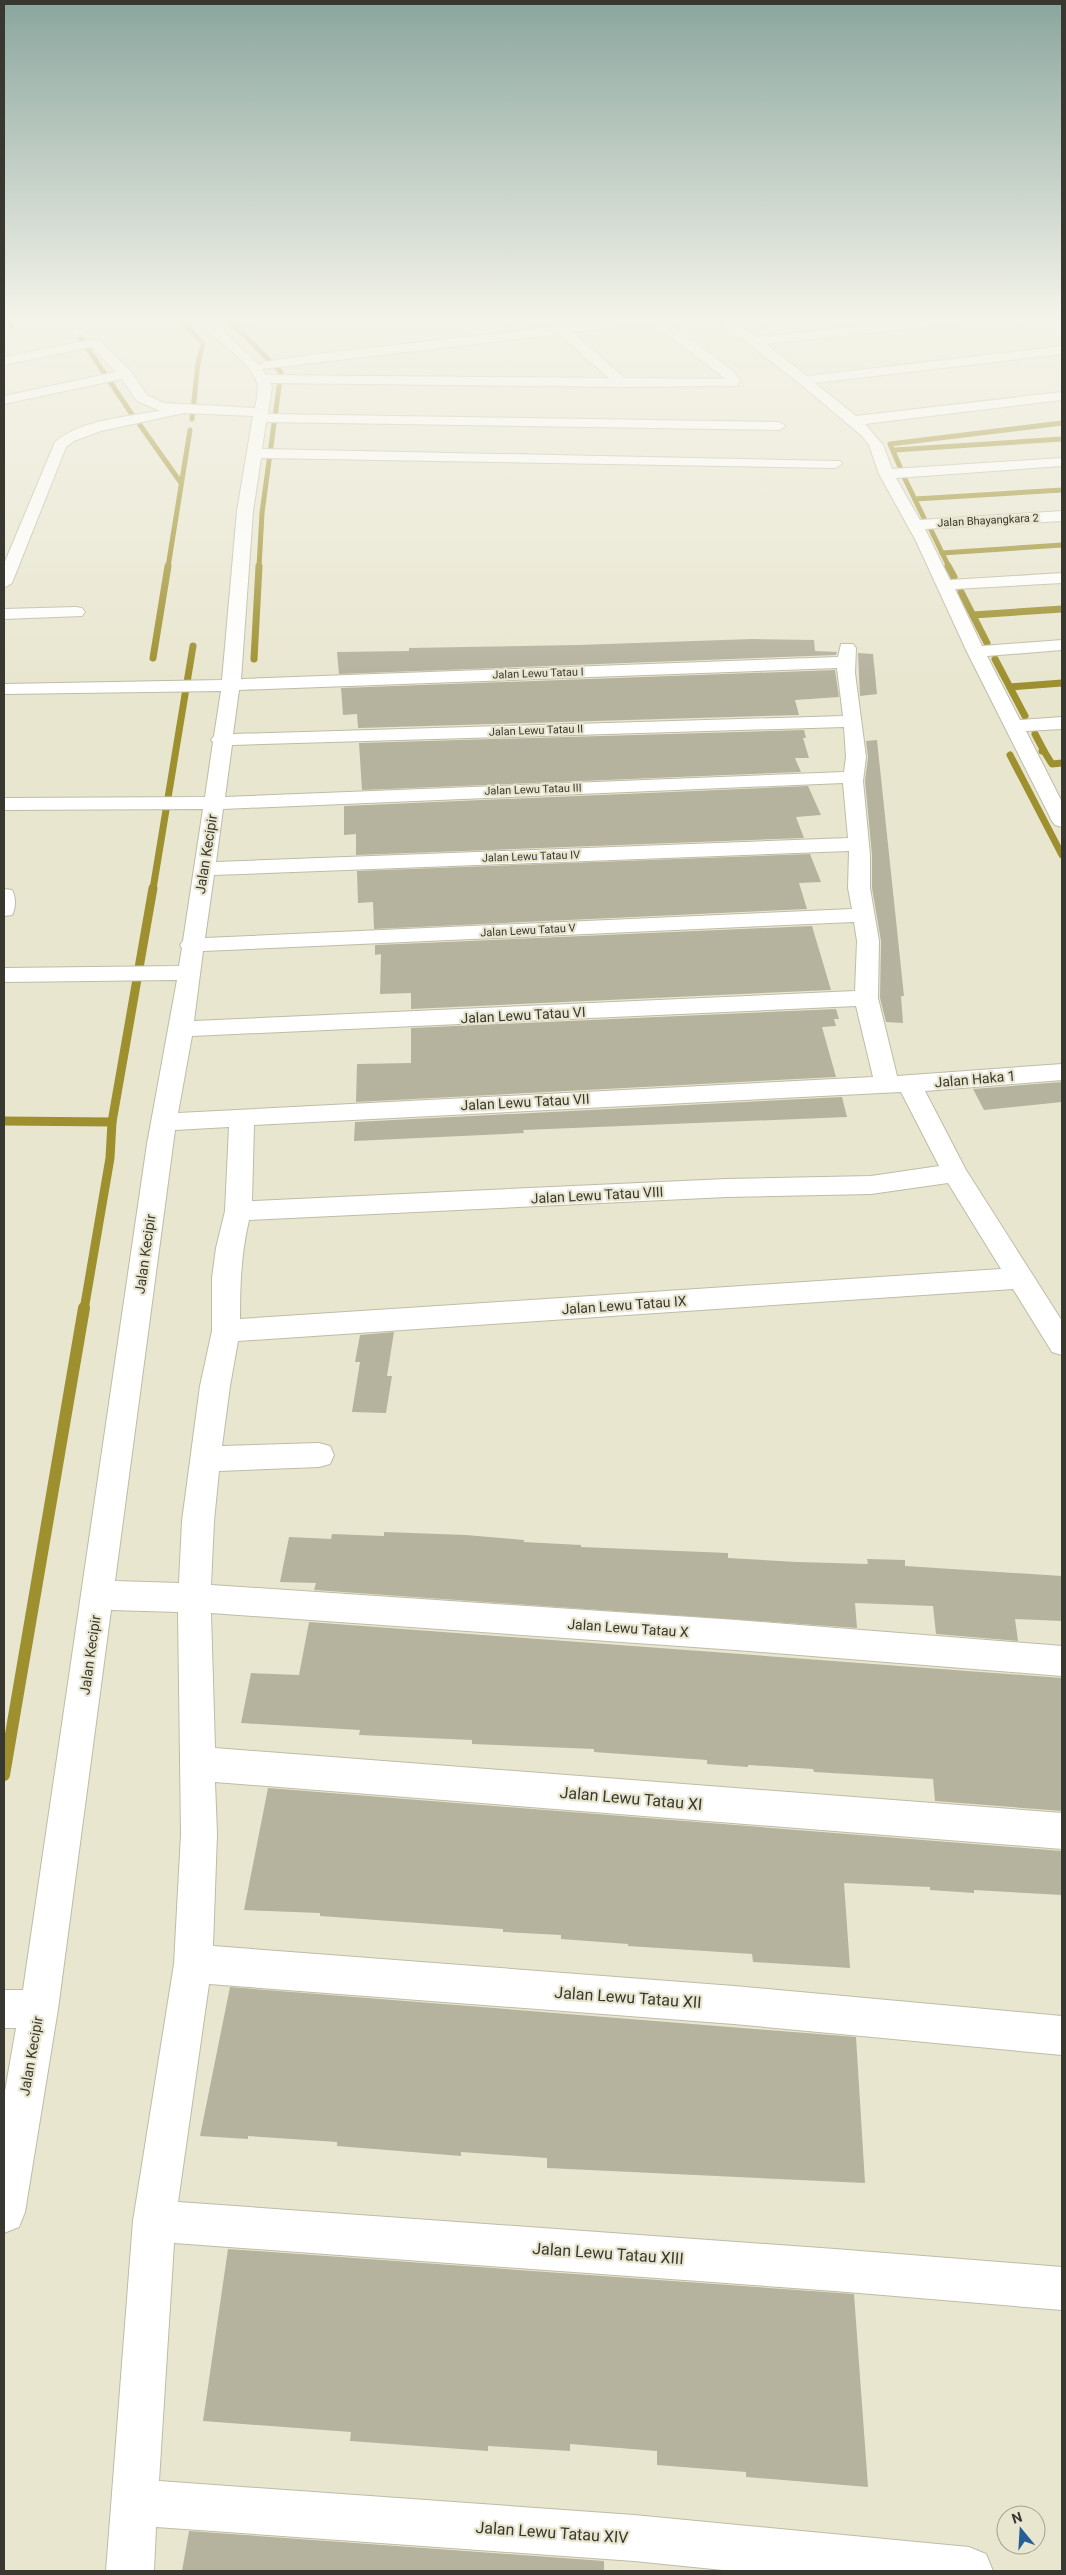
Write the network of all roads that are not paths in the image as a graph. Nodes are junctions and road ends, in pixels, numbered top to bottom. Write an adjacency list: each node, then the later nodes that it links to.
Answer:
1 (66, 439): 10 (street)
2 (261, 439): 4 (street, Jalan Kecipir)
3 (870, 439): 7 (street)
4 (259, 453): 6 (street); 18 (street, Jalan Kecipir)
5 (1062, 462): 7 (street)
6 (835, 464)
7 (886, 474): 9 (street)
8 (1062, 516): 9 (street, Jalan Bhayangkara 2)
9 (914, 525): 13 (street)
10 (10, 553): 12 (street)
11 (1062, 578): 13 (street)
12 (4, 583)
13 (946, 585): 17 (street)
14 (76, 612): 15 (street)
15 (4, 614)
16 (1062, 645): 17 (street)
17 (976, 652): 22 (street)
18 (231, 685): 19 (street, Jalan Lewu Tatau I); 20 (street, Jalan Lewu Tatau I); 23 (street, Jalan Kecipir)
19 (4, 689)
20 (852, 721): 23 (street, Jalan Lewu Tatau II); 24 (street)
21 (1062, 723): 22 (street)
22 (1015, 726): 27 (street)
23 (221, 740): 25 (street, Jalan Kecipir)
24 (854, 777): 25 (street, Jalan Lewu Tatau III); 28 (street)
25 (214, 803): 26 (street, Jalan Lewu Tatau III); 29 (street, Jalan Kecipir)
26 (4, 804)
27 (1060, 813)
28 (859, 844): 29 (street, Jalan Lewu Tatau IV); 32 (street)
29 (203, 868): 33 (street, Jalan Kecipir)
30 (4, 895): 31 (street)
31 (4, 910)
32 (865, 915): 33 (street, Jalan Lewu Tatau V); 36 (street)
33 (192, 945): 34 (street, Jalan Kecipir)
34 (187, 973): 35 (street); 37 (street, Jalan Kecipir)
35 (4, 975)
36 (866, 998): 37 (street, Jalan Lewu Tatau VI); 39 (street)
37 (180, 1029): 41 (street, Jalan Kecipir)
38 (1062, 1072): 39 (street, Jalan Haka 1)
39 (898, 1085): 40 (street, Jalan Lewu Tatau VII); 42 (street)
40 (242, 1118): 41 (street, Jalan Lewu Tatau VII); 43 (street)
41 (164, 1122): 49 (street, Jalan Kecipir)
42 (955, 1173): 43 (street, Jalan Lewu Tatau VIII); 44 (street)
43 (238, 1211): 45 (street)
44 (1021, 1278): 45 (street, Jalan Lewu Tatau IX); 46 (street)
45 (226, 1331): 48 (street)
46 (1062, 1344)
47 (318, 1454): 48 (street)
48 (206, 1459): 50 (street)
49 (98, 1595): 50 (street, Jalan Lewu Tatau X); 55 (street, Jalan Kecipir)
50 (194, 1598): 51 (street, Jalan Lewu Tatau X); 52 (street)
51 (1062, 1661)
52 (199, 1764): 53 (street, Jalan Lewu Tatau XI); 54 (street)
53 (1062, 1831)
54 (192, 1964): 56 (street, Jalan Lewu Tatau XII); 58 (street)
55 (22, 2009): 57 (street, Jalan Kecipir)
56 (1062, 2036)
57 (4, 2212)
58 (154, 2221): 59 (street, Jalan Lewu Tatau XIII); 60 (street)
59 (1062, 2289)
60 (134, 2502): 61 (street); 62 (street, Jalan Lewu Tatau XIV)
61 (130, 2571)
62 (969, 2571)

